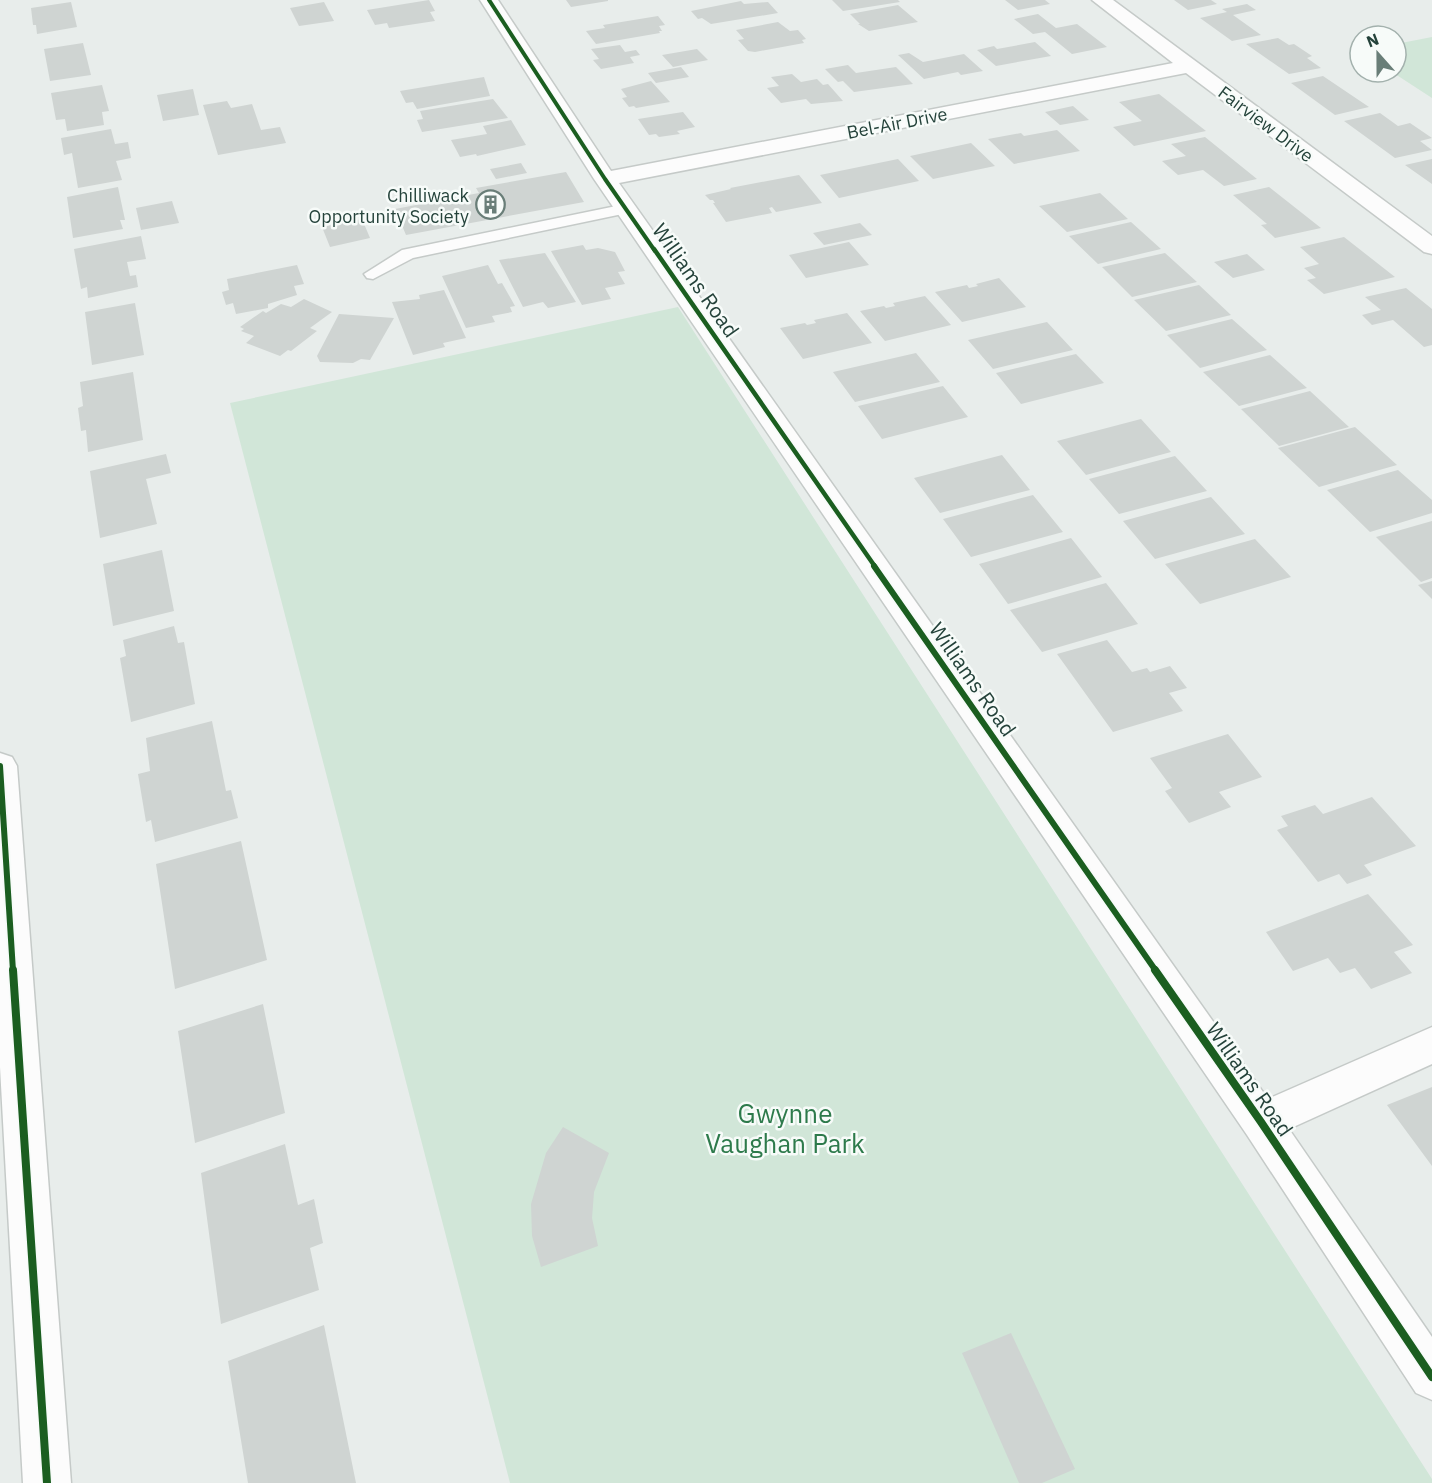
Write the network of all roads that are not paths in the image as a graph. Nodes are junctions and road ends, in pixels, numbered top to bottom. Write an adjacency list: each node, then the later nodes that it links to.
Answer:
1 (489, 0): 4 (street, Williams Road)
2 (1101, 0): 3 (street, Fairview Drive)
3 (1190, 66): 4 (street, Bel-Air Drive); 6 (street, Fairview Drive)
4 (605, 179): 5 (street, Williams Road)
5 (626, 209): 7 (lane); 10 (street, Williams Road)
6 (1432, 247)
7 (373, 274)
8 (0, 766): 12 (street)
9 (1432, 1045): 10 (street)
10 (1261, 1122): 11 (street, Williams Road)
11 (1432, 1377)
12 (47, 1483)

